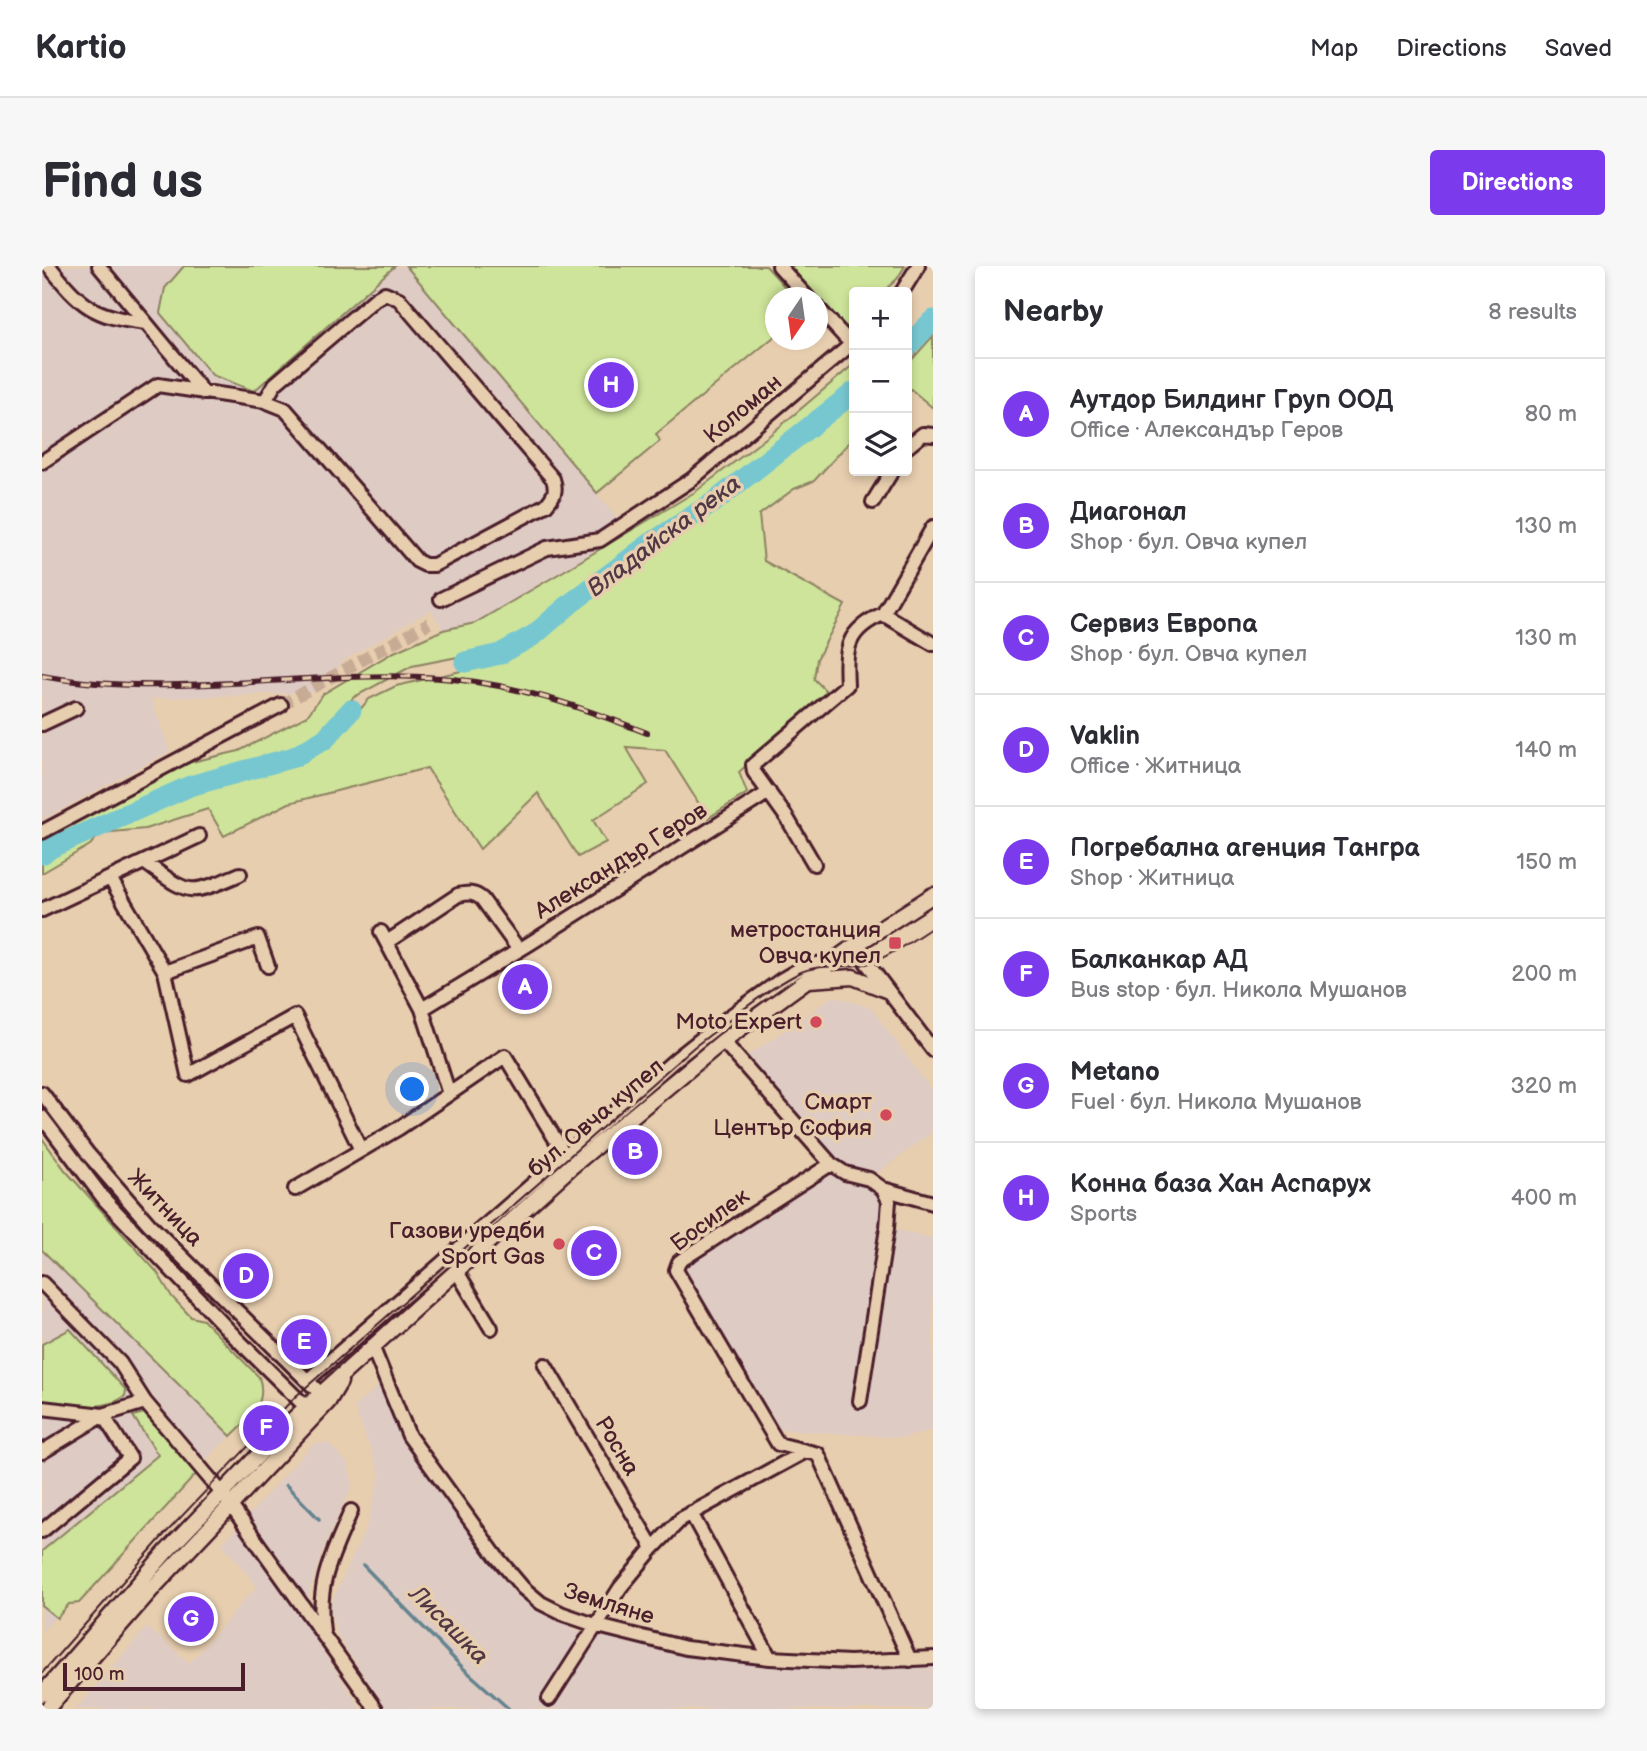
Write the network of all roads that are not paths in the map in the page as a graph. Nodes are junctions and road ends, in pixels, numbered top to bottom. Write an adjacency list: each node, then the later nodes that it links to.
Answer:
1 (49, 266): 8 (street)
2 (99, 266): 8 (street)
3 (779, 266): 5 (street)
4 (918, 266): 6 (street)
5 (798, 287)
6 (905, 287)
7 (828, 319): 9 (street)
8 (146, 323): 11 (street)
9 (849, 340)
10 (849, 347): 19 (street, Коломан)
11 (204, 393): 12 (street); 15 (street)
12 (264, 401): 12 (street)
13 (933, 435): 14 (street)
14 (912, 443)
15 (42, 462)
16 (889, 476): 17 (street)
17 (873, 502)
18 (933, 527): 20 (street)
19 (441, 599)
20 (883, 614): 21 (street); 25 (street)
21 (933, 644)
22 (281, 705): 26 (street)
23 (76, 708): 24 (street)
24 (42, 724)
25 (769, 792): 29 (street); 35 (street, Александър Геров)
26 (43, 828)
27 (199, 836): 28 (street)
28 (145, 862): 30 (street); 31 (street)
29 (814, 864)
30 (240, 874)
31 (110, 878): 33 (street); 38 (street)
32 (933, 895): 34 (main road, бул. Овча купел)
33 (42, 910)
34 (854, 946): 36 (main road, бул. Овча купел); 40 (street)
35 (519, 950): 41 (street, Александър Геров); 41 (street)
36 (830, 963): 39 (main road, бул. Овча купел); 48 (street)
37 (268, 965): 38 (street)
38 (165, 972): 47 (street)
39 (808, 980): 40 (main road); 42 (main road, бул. Овча купел)
40 (886, 989): 43 (street)
41 (422, 1009): 45 (street)
42 (723, 1041): 48 (main road, бул. Овча купел); 49 (street)
43 (933, 1050)
44 (42, 1093): 58 (street, Житница)
45 (449, 1094): 47 (street); 48 (street)
46 (42, 1117): 63 (street, Житница)
47 (361, 1150): 50 (street)
48 (568, 1161): 53 (main road, бул. Овча купел); 58 (street)
49 (831, 1164): 51 (street); 65 (street, Босилек)
50 (295, 1189)
51 (883, 1189): 52 (street); 60 (street)
52 (933, 1203)
53 (456, 1270): 55 (street); 56 (main road, бул. Овча купел)
54 (42, 1283): 61 (street)
55 (491, 1328)
56 (372, 1346): 59 (main road, бул. Овча купел); 75 (street, Земляне)
57 (545, 1365): 74 (street, Росна)
58 (308, 1380): 59 (street, Житница)
59 (324, 1397): 63 (main road, бул. Овча купел)
60 (860, 1401)
61 (145, 1402): 64 (street); 69 (street)
62 (42, 1408): 64 (street)
63 (310, 1411): 69 (main road); 70 (main road)
64 (103, 1415): 67 (street); 73 (street)
65 (778, 1444): 66 (street); 68 (street, Босилек)
66 (806, 1451): 68 (street); 79 (street)
67 (42, 1452)
68 (788, 1461): 72 (street)
69 (222, 1493): 70 (street); 80 (main road)
70 (230, 1505): 76 (street); 82 (main road)
71 (351, 1511): 76 (street)
72 (691, 1513): 74 (street); 77 (street)
73 (42, 1531)
74 (653, 1548): 75 (street)
75 (598, 1626): 77 (street, Земляне); 81 (street)
76 (323, 1634): 83 (street)
77 (770, 1658): 79 (street, Земляне)
78 (933, 1658): 79 (street, Земляне)
79 (910, 1660)
80 (42, 1694)
81 (549, 1699)
82 (47, 1709)
83 (376, 1709)

